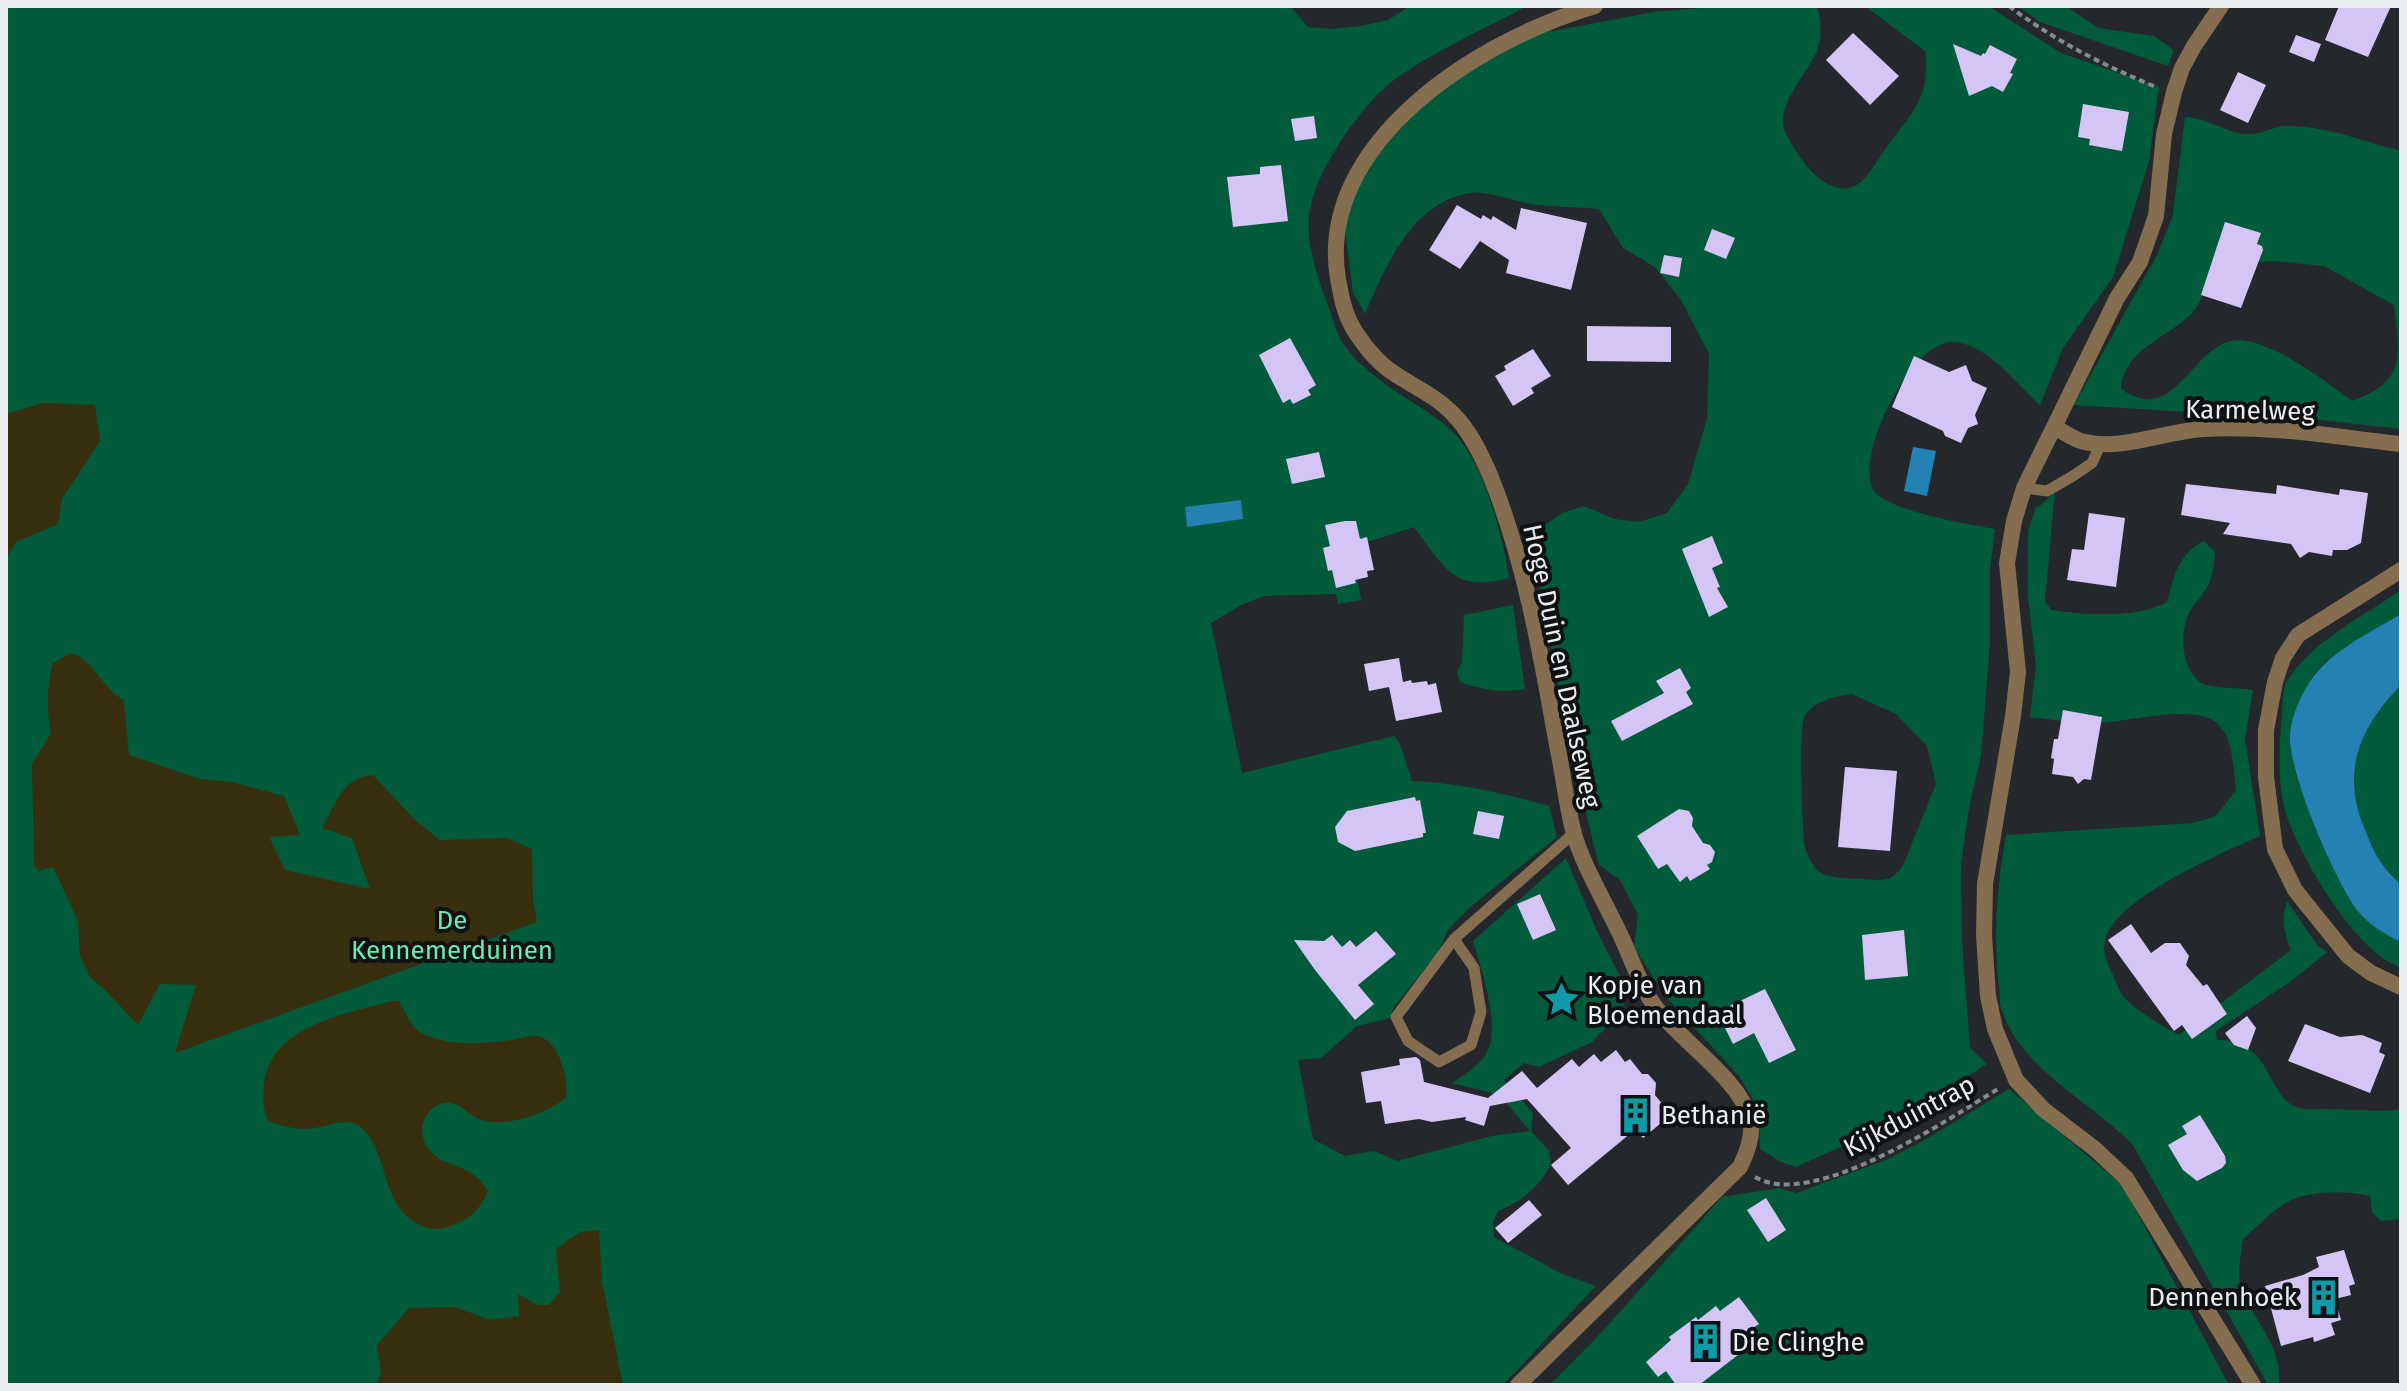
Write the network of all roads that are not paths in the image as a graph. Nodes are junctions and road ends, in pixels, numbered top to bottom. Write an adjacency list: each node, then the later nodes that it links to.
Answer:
1 (1595, 6): 8 (street, Hoge Duin en Daalseweg)
2 (2221, 6): 3 (street)
3 (2054, 427): 4 (street, Karmelweg); 6 (street)
4 (2101, 443): 5 (street, Karmelweg); 6 (lane)
5 (2401, 444)
6 (2024, 488): 12 (street)
7 (2401, 570): 10 (street)
8 (1574, 833): 9 (lane); 11 (street, Hoge Duin en Daalseweg)
9 (1454, 939): 9 (lane)
10 (2401, 987)
11 (1518, 1385)
12 (2253, 1385)

